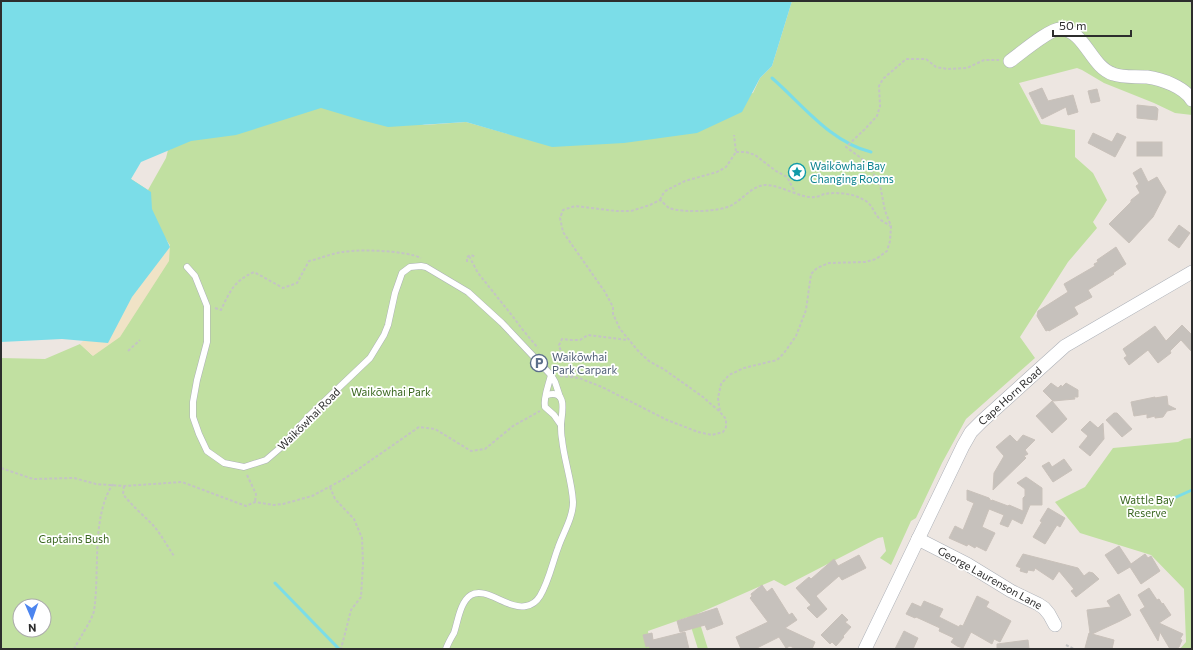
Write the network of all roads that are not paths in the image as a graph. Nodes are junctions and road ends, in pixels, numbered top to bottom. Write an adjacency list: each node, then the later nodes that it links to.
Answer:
1 (1010, 61): 2 (street)
2 (1192, 100)
3 (187, 267): 5 (lane, Waikōwhai Road)
4 (1192, 272): 9 (street, Cape Horn Road)
5 (551, 375): 6 (lane); 7 (lane, Waikōwhai Road)
6 (547, 395): 7 (lane); 8 (lane)
7 (560, 397): 8 (lane, Waikōwhai Road)
8 (561, 425): 11 (lane, Waikōwhai Road)
9 (918, 539): 10 (street, George Laurenson Lane); 12 (street, Cape Horn Road)
10 (1055, 625)
11 (446, 649)
12 (865, 649)

